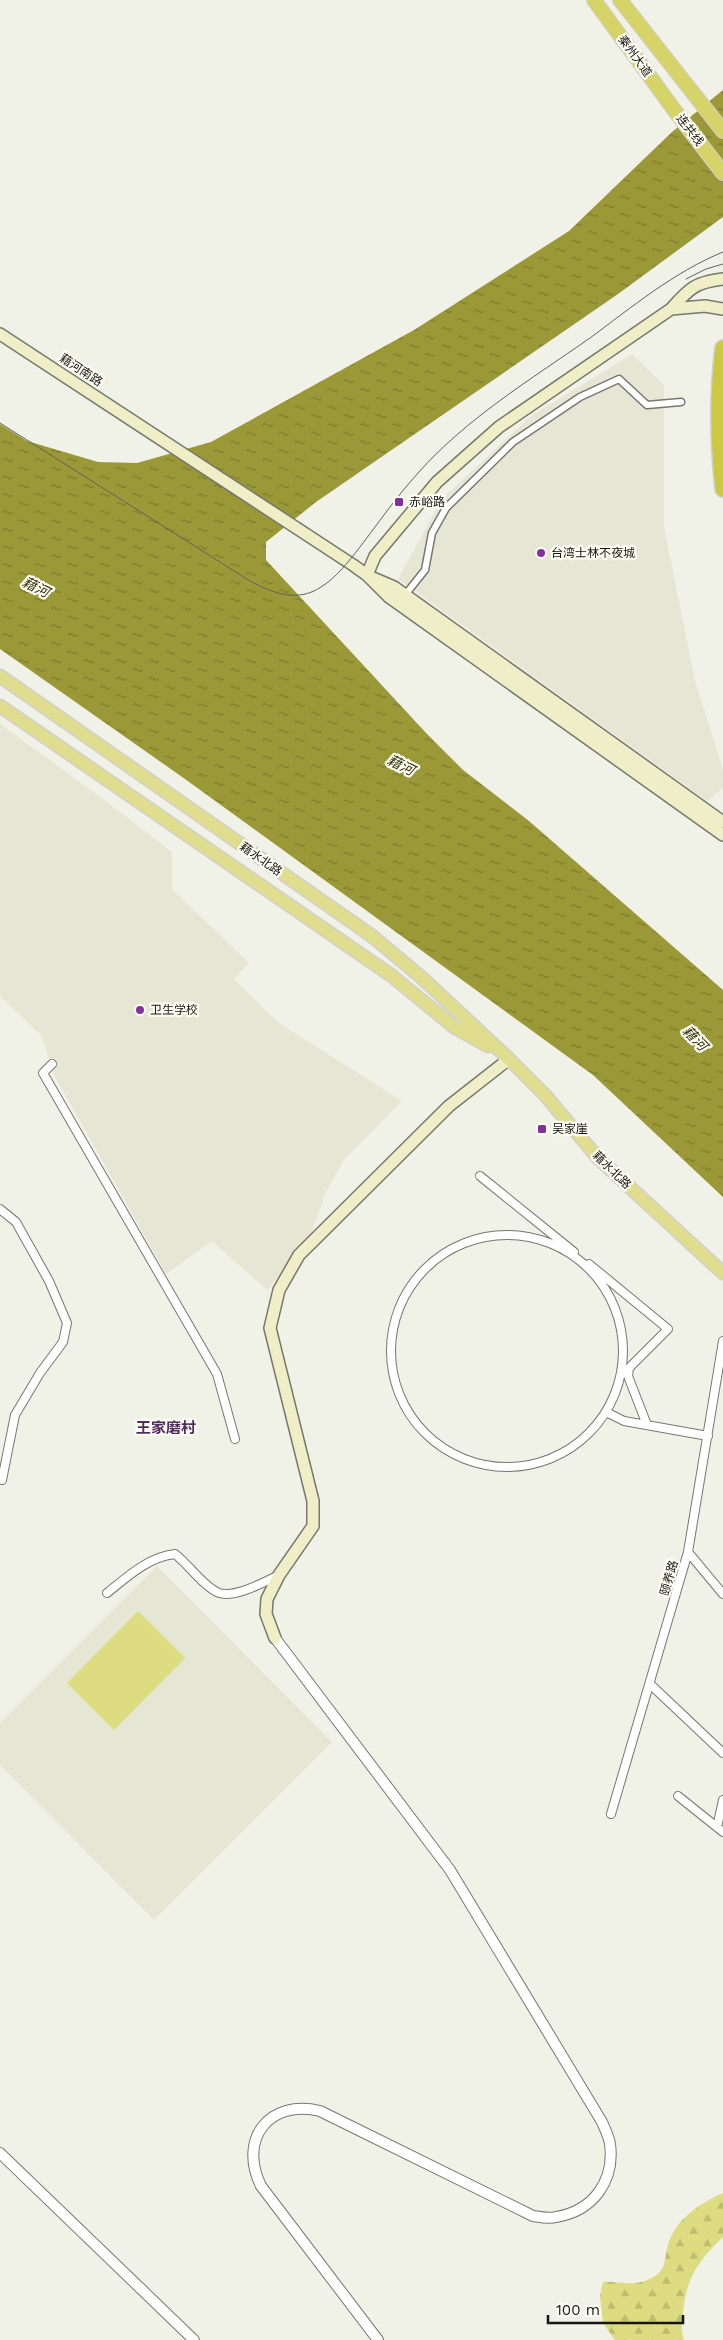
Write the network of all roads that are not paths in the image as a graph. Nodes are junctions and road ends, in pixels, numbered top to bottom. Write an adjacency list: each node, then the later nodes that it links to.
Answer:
1 (594, 0): 4 (highway, 秦州大道)
2 (620, 0): 3 (highway, 秦州大道)
3 (698, 100): 5 (highway, 连共线)
4 (675, 111): 6 (highway, 连共线)
5 (723, 131)
6 (723, 173)
7 (723, 279): 8 (main road)
8 (671, 309): 9 (main road); 14 (main road)
9 (723, 309)
10 (0, 334): 14 (main road, 藉河南路)
11 (723, 348): 13 (highway)
12 (681, 402): 15 (street)
13 (723, 489)
14 (367, 575): 15 (main road); 19 (main road)
15 (405, 595): 18 (main road)
16 (0, 676): 20 (main road, 藉水北路)
17 (0, 706): 20 (main road, 藉水北路)
18 (723, 822)
19 (723, 835)
20 (509, 1059): 24 (main road, 藉水北路); 32 (main road)
21 (52, 1064): 29 (street)
22 (480, 1176): 27 (street)
23 (0, 1209): 30 (street)
24 (723, 1273)
25 (723, 1341): 28 (street, 颐养路)
26 (606, 1412): 26 (street); 27 (street)
27 (647, 1425): 28 (street)
28 (708, 1436): 31 (street, 颐养路)
29 (235, 1439)
30 (2, 1480)
31 (688, 1552): 34 (street); 36 (street, 颐养路)
32 (278, 1575): 33 (street); 35 (main road)
33 (107, 1593)
34 (723, 1594)
35 (275, 1638): 44 (street)
36 (650, 1684): 37 (street); 40 (street, 颐养路)
37 (723, 1753)
38 (678, 1796): 41 (street)
39 (723, 1800): 41 (street)
40 (611, 1814)
41 (720, 1830)
42 (4, 2157): 43 (street)
43 (194, 2340)
44 (378, 2340)

